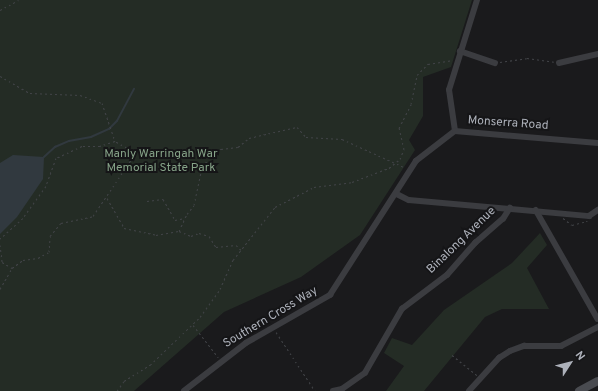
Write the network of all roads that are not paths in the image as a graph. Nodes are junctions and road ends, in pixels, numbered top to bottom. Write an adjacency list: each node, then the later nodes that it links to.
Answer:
1 (477, 0): 2 (street)
2 (460, 51): 4 (street); 6 (street)
3 (598, 54): 5 (street)
4 (495, 63)
5 (559, 63)
6 (454, 131): 7 (street, Monserra Road); 8 (street, Monserra Road)
7 (598, 143)
8 (397, 194): 9 (street); 16 (street, Southern Cross Way)
9 (510, 208): 10 (street); 15 (street, Binalong Avenue)
10 (536, 210): 11 (street); 12 (street)
11 (596, 212)
12 (598, 319)
13 (598, 327): 18 (street)
14 (598, 381): 19 (main road)
15 (342, 390): 17 (street, Binalong Avenue)
16 (184, 391)
17 (333, 391)
18 (469, 391)
19 (579, 391)

